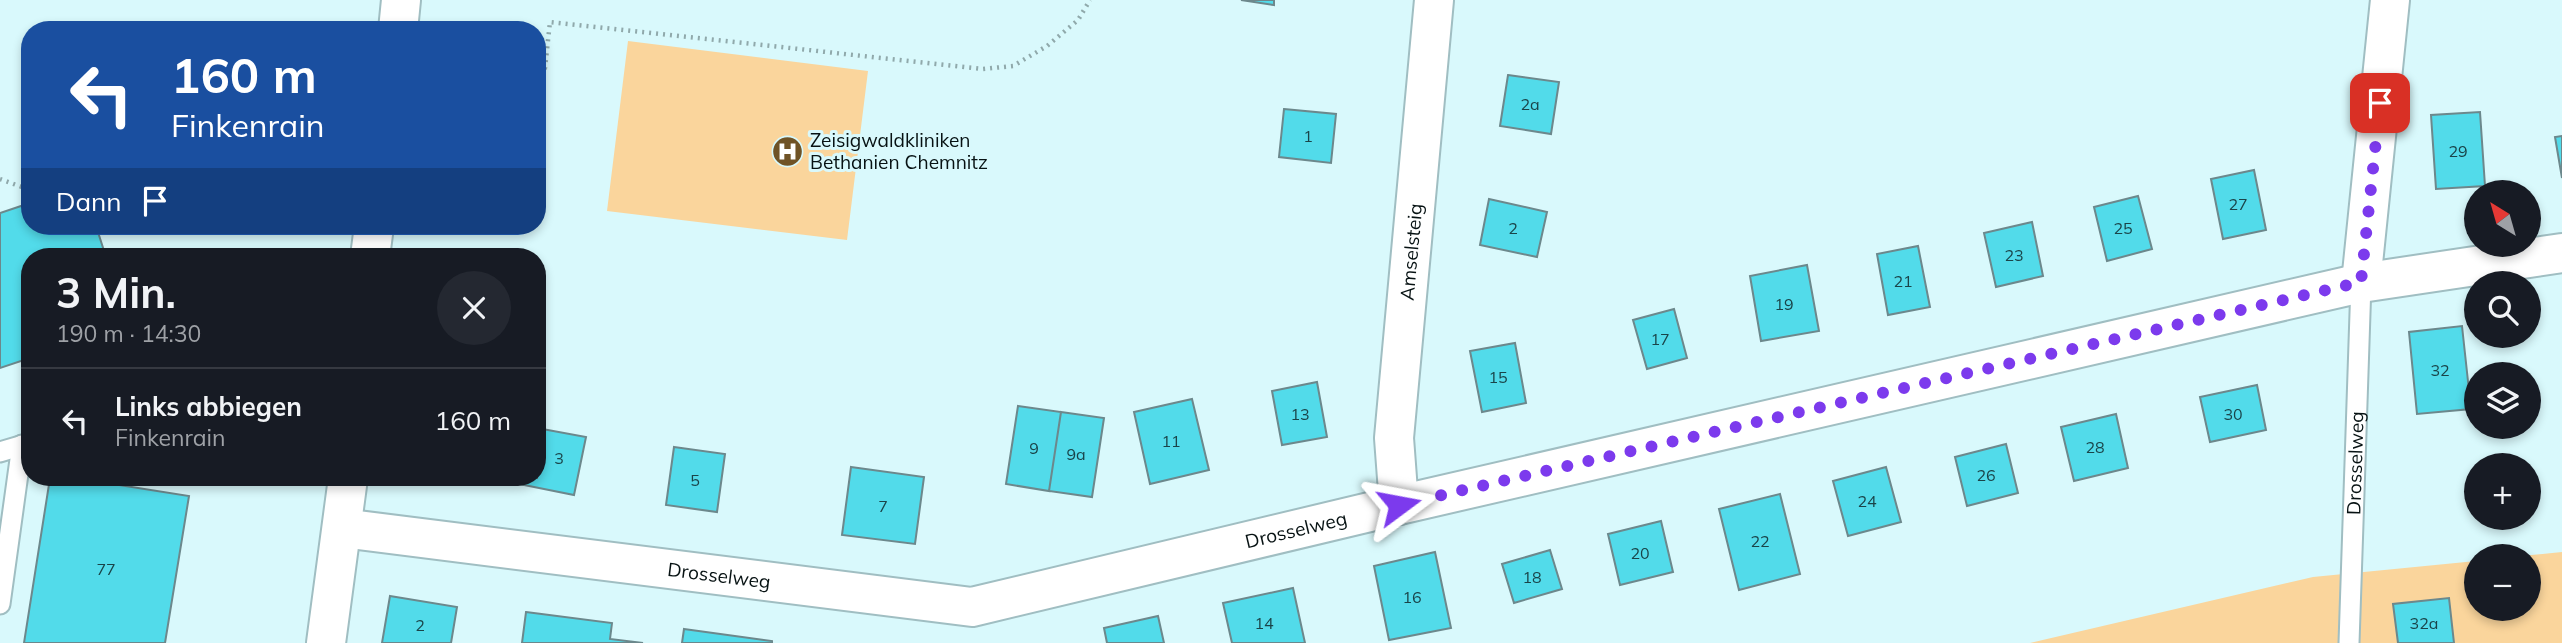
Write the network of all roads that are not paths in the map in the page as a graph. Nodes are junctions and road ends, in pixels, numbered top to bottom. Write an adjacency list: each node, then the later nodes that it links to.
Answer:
1 (401, 0): 4 (street)
2 (1434, 0): 11 (street, Amselsteig)
3 (2390, 0): 6 (street)
4 (399, 21)
5 (2562, 253): 6 (street, Drosselweg)
6 (2361, 282): 11 (street, Drosselweg); 15 (lane, Drosselweg)
7 (21, 446): 8 (lane)
8 (0, 452)
9 (21, 475): 13 (lane)
10 (347, 486): 12 (street)
11 (1399, 505): 12 (street, Drosselweg)
12 (342, 528): 14 (street)
13 (0, 604)
14 (326, 643)
15 (2349, 643)

